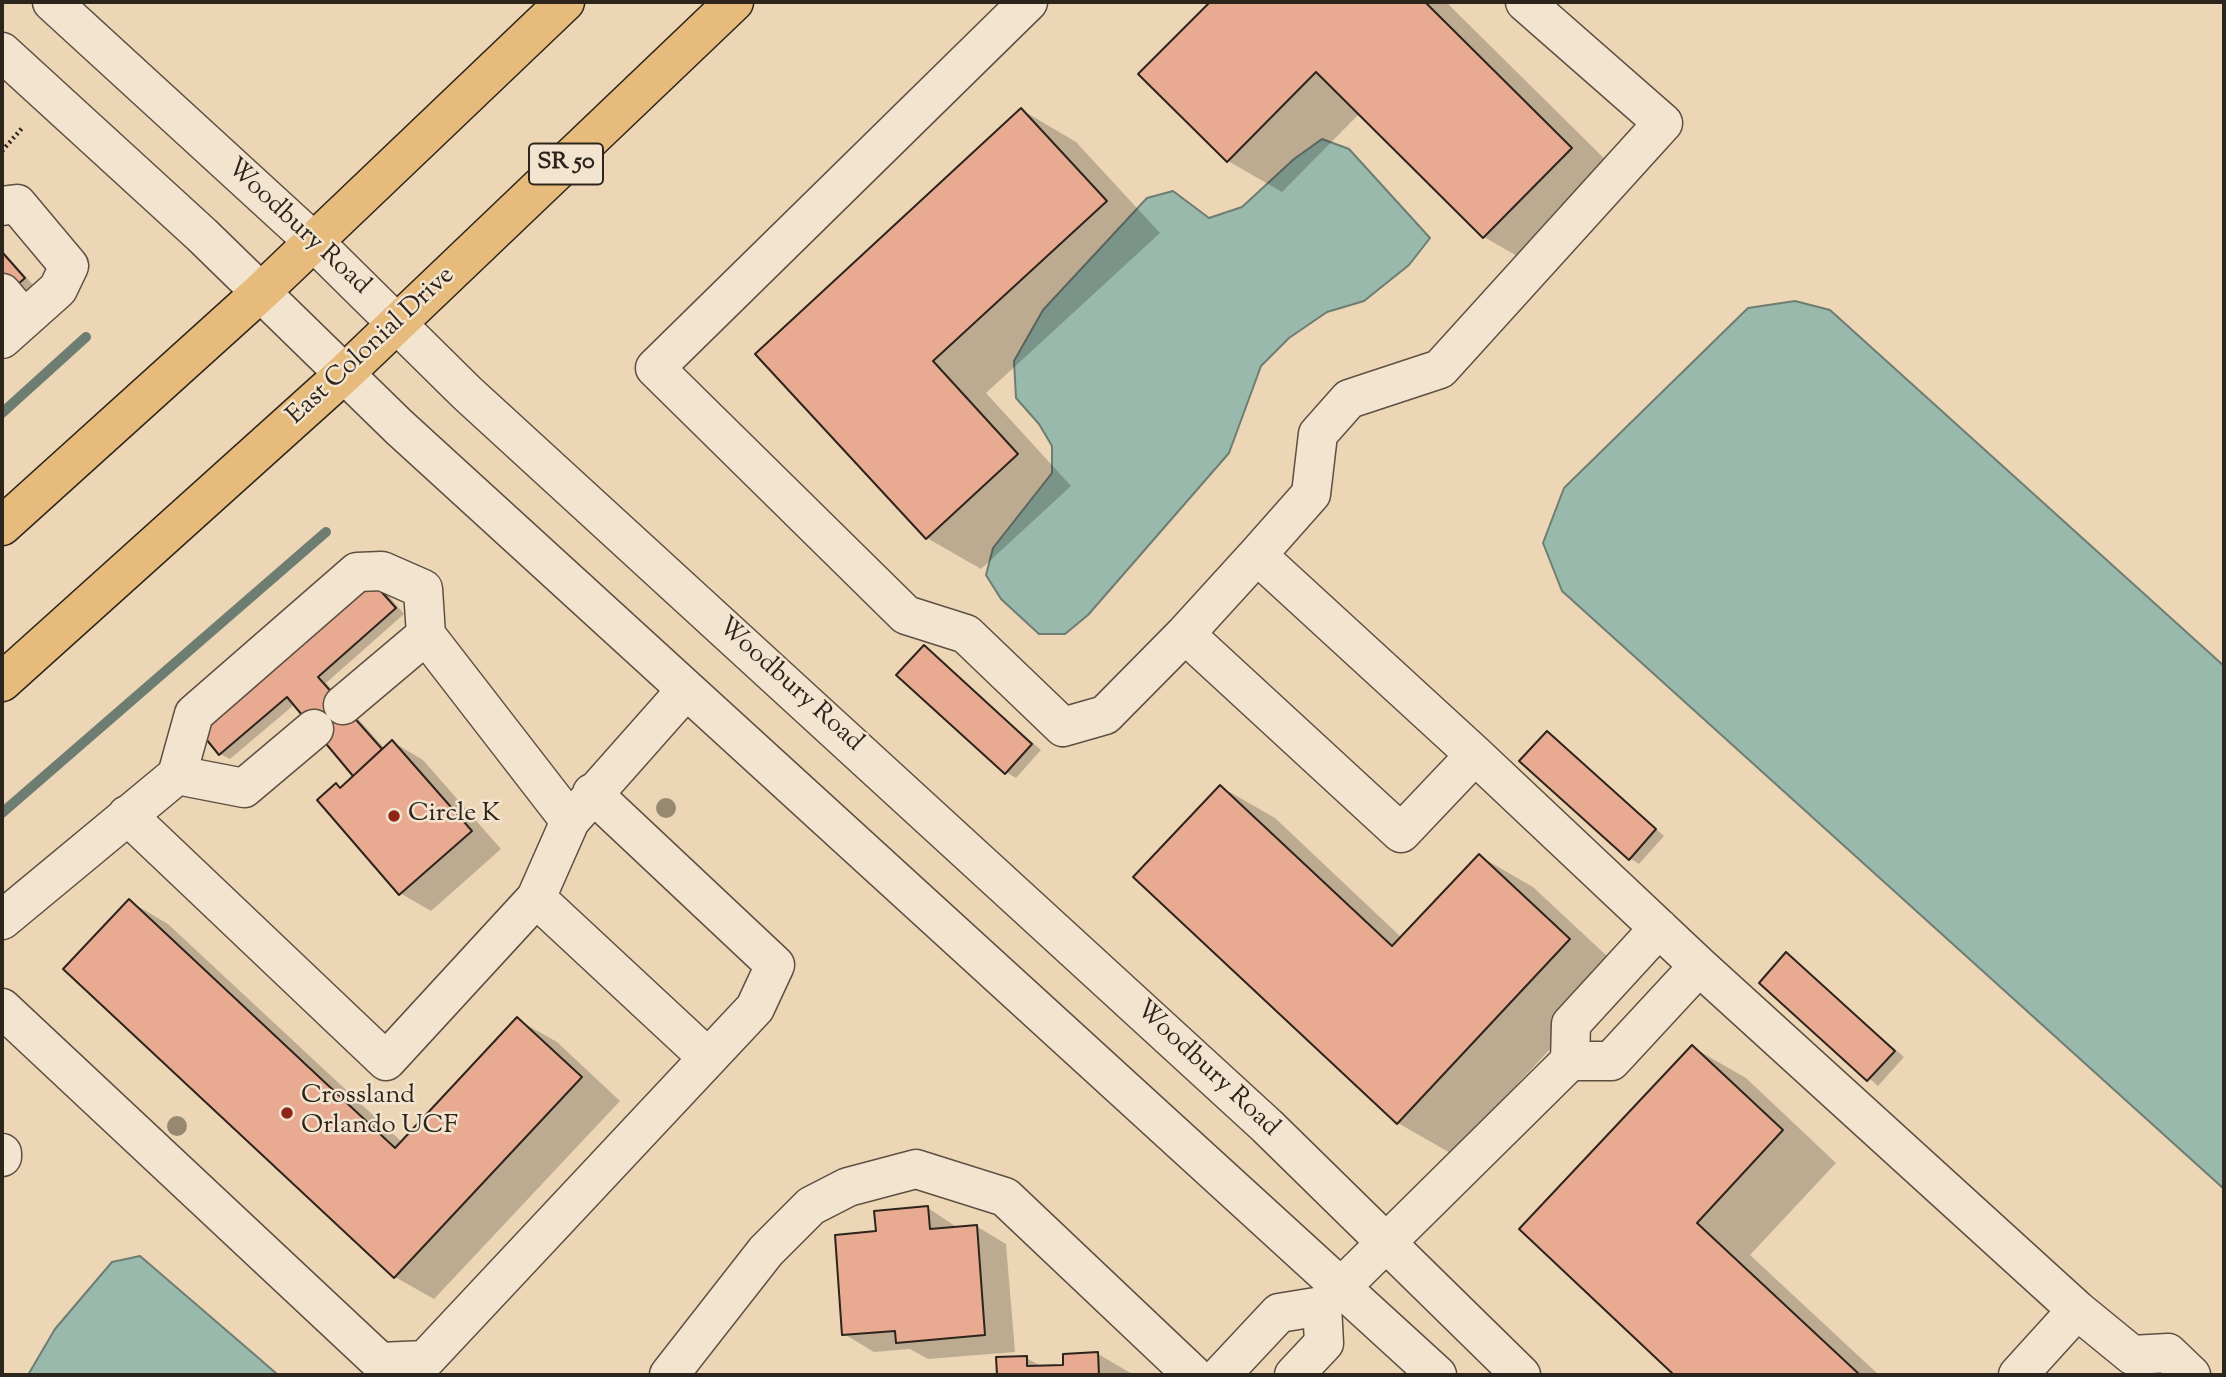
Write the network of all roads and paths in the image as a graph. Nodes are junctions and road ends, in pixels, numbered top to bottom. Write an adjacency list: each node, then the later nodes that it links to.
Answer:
1 (52, 2): 10 (street, Woodbury Road)
2 (565, 2): 10 (highway)
3 (734, 2): 13 (highway, East Colonial Drive / SR 50)
4 (1028, 2): 17 (street)
5 (1525, 2): 16 (street)
6 (2, 52): 11 (street)
7 (23, 127): 8 (path)
8 (2, 151)
9 (2, 206): 12 (street)
10 (314, 242): 11 (highway); 13 (street, Woodbury Road)
11 (261, 292): 14 (street); 15 (highway)
12 (9, 317)
13 (397, 324): 14 (highway, East Colonial Drive / SR 50); 34 (street, Woodbury Road)
14 (344, 375): 19 (highway, East Colonial Drive / SR 50); 20 (street)
15 (2, 526)
16 (1257, 555): 17 (street); 23 (street)
17 (1185, 634): 23 (street)
18 (426, 635): 21 (street); 24 (street); 25 (street)
19 (2, 682)
20 (686, 690): 25 (street); 35 (street)
21 (343, 705)
22 (314, 729): 24 (street)
23 (1475, 755): 29 (street)
24 (177, 775): 26 (street)
25 (581, 807): 27 (street); 32 (street)
26 (127, 815): 27 (street); 28 (street)
27 (536, 898): 32 (street)
28 (2, 920)
29 (1658, 928): 30 (street); 33 (street)
30 (1699, 966): 33 (street); 36 (street)
31 (2, 1008): 32 (street)
32 (708, 1058)
33 (1570, 1061): 34 (street)
34 (1385, 1241): 35 (street); 43 (street, Woodbury Road)
35 (1331, 1296): 40 (street); 41 (street); 42 (street)
36 (2077, 1310): 37 (street); 44 (street)
37 (2133, 1365): 45 (street)
38 (669, 1375): 39 (street)
39 (1193, 1375)
40 (1222, 1375)
41 (1294, 1375)
42 (1437, 1375)
43 (1521, 1375)
44 (2018, 1375)
45 (2191, 1375)

